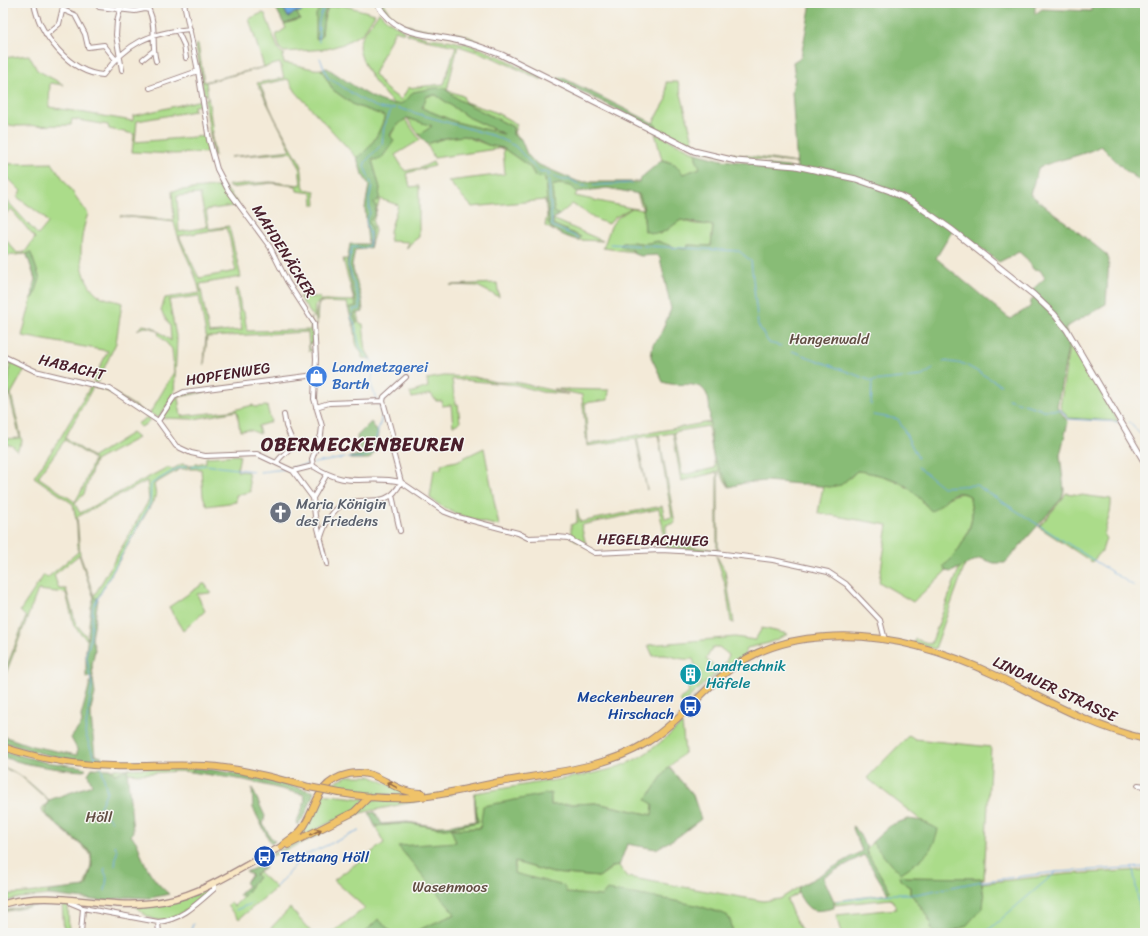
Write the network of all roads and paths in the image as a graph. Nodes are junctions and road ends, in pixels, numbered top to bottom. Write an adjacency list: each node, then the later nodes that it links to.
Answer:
1 (34, 3): 11 (street)
2 (64, 3): 8 (street)
3 (97, 3): 7 (street)
4 (122, 3): 7 (street)
5 (184, 3): 9 (street, MAHDENÄCKER)
6 (377, 3): 29 (street)
7 (120, 8): 12 (street); 14 (street)
8 (63, 10): 11 (street); 14 (street)
9 (190, 29): 10 (street); 19 (street, MAHDENÄCKER)
10 (176, 30): 12 (street); 15 (street)
11 (46, 35): 14 (street)
12 (154, 35): 13 (street); 14 (street)
13 (153, 51): 16 (street); 17 (street)
14 (118, 58): 18 (street)
15 (186, 58)
16 (143, 59)
17 (156, 61)
18 (122, 70)
19 (198, 71): 20 (street); 22 (street, MAHDENÄCKER)
20 (150, 88)
21 (3, 356): 27 (street, HABACHT)
22 (315, 375): 25 (street, MAHDENÄCKER); 27 (street, HOPFENWEG)
23 (406, 377): 24 (street)
24 (379, 401): 25 (street); 33 (street)
25 (316, 407): 30 (street, MAHDENÄCKER)
26 (284, 415): 28 (street)
27 (158, 421): 28 (street, HABACHT)
28 (277, 462): 31 (street, HABACHT)
29 (1145, 463)
30 (313, 464): 31 (street); 32 (street)
31 (291, 469): 35 (street)
32 (327, 474): 33 (street); 35 (street)
33 (400, 482): 34 (street); 39 (street, HEGELBACHWEG)
34 (392, 495): 36 (street); 37 (street)
35 (313, 498): 37 (street)
36 (400, 531)
37 (321, 537): 38 (street)
38 (327, 564)
39 (885, 640): 40 (main road, LINDAUER STRASSE); 44 (main road, LINDAUER STRASSE)
40 (1145, 739)
41 (3, 747): 45 (main road, LINDAUER STRASSE, bridge)
42 (1138, 785): 43 (street)
43 (1145, 786)
44 (429, 795): 45 (main road, LINDAUER STRASSE); 46 (main road, one-way to 46)
45 (369, 797): 46 (main road, one-way to 45)
46 (281, 847): 47 (main road)
47 (214, 885): 48 (main road); 51 (street)
48 (71, 899): 49 (main road); 50 (street)
49 (3, 904)
50 (83, 908): 51 (street); 52 (street)
51 (158, 922): 53 (street)
52 (81, 933)
53 (159, 933)

